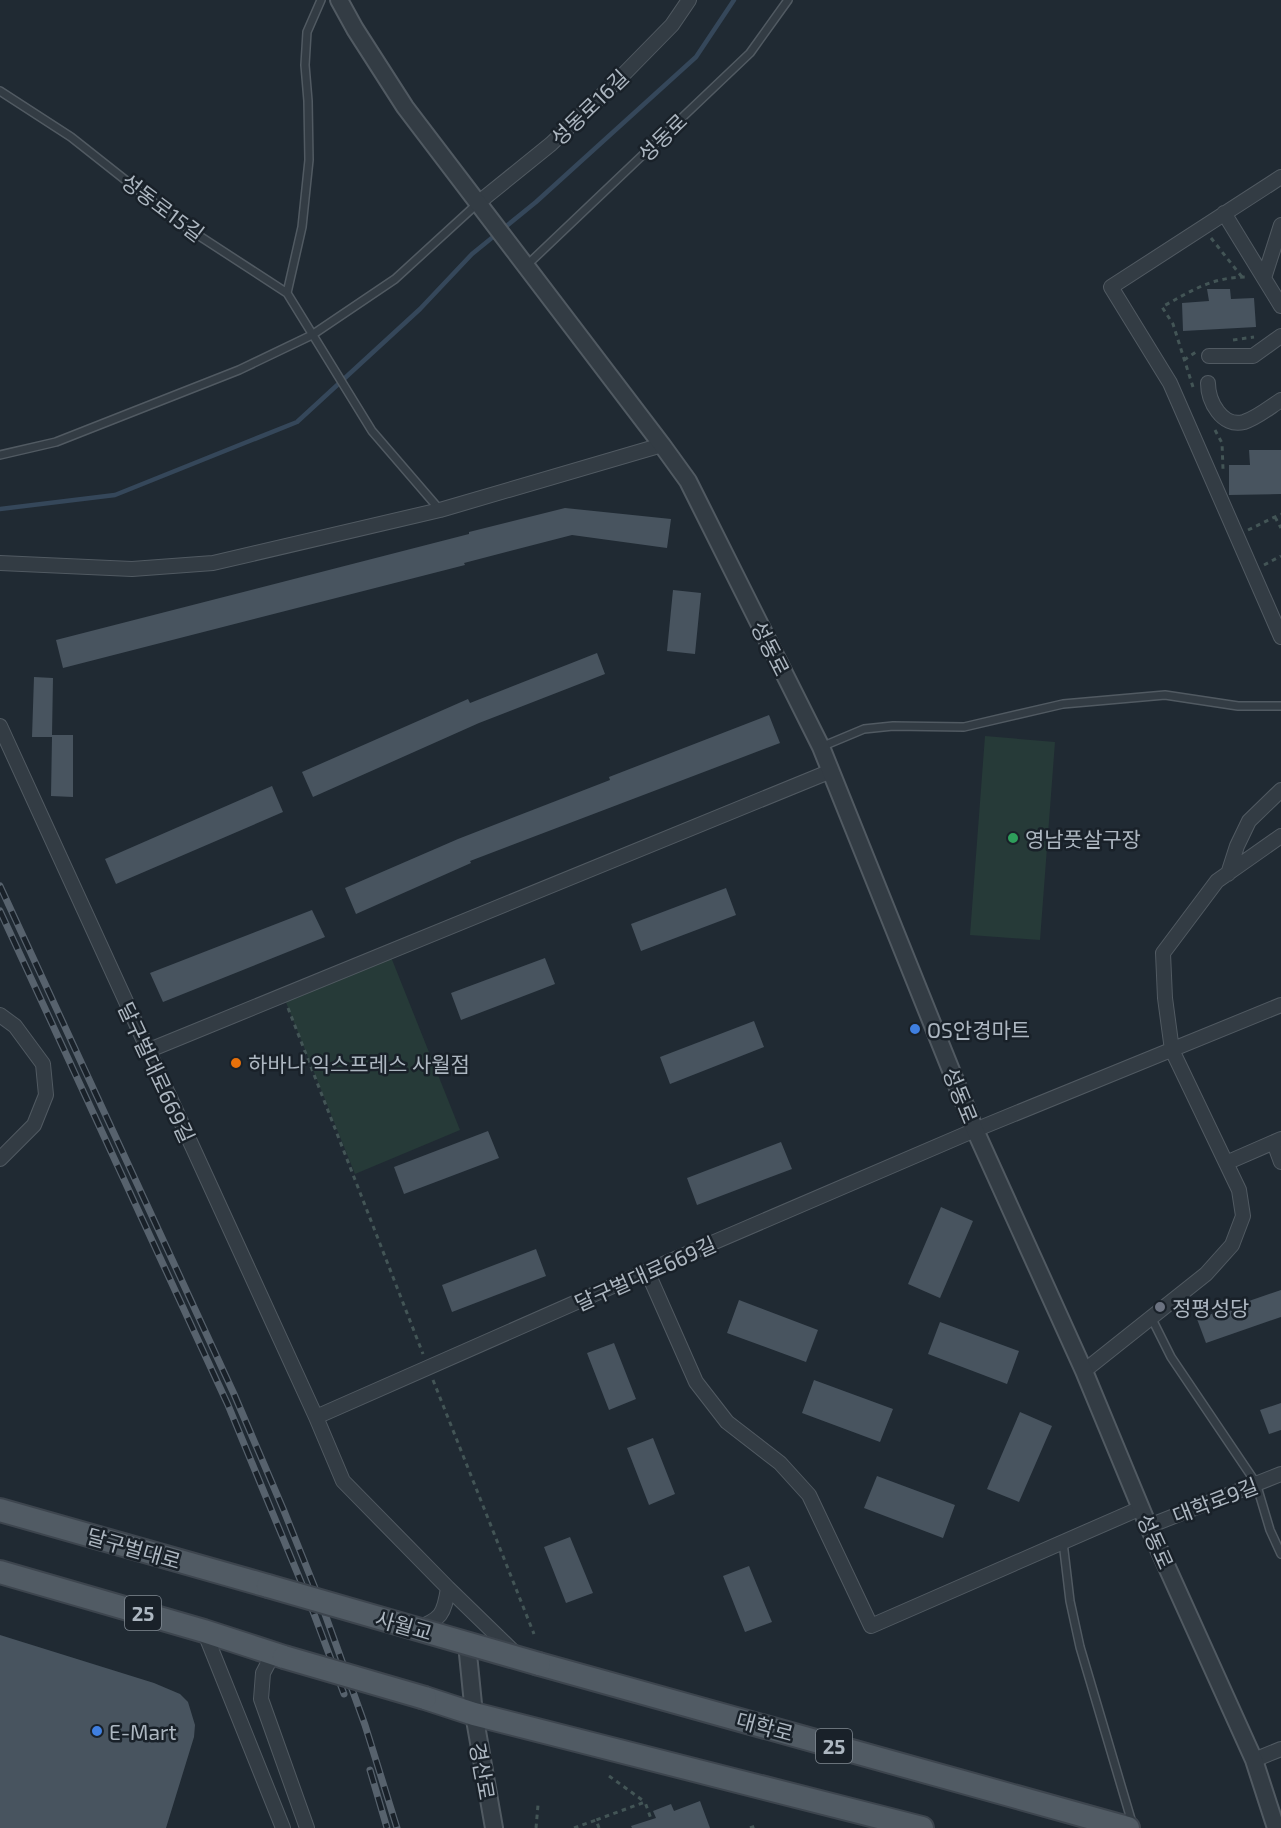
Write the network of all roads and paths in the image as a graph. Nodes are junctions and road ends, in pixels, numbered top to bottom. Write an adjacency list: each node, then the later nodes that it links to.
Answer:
1 (321, 0): 14 (lane)
2 (339, 0): 7 (street)
3 (689, 0): 7 (street, 성동로16길)
4 (788, 0): 11 (lane, 성동로)
5 (0, 91): 14 (lane, 성동로15길)
6 (1281, 177): 8 (street)
7 (479, 204): 11 (street); 17 (lane)
8 (1224, 213): 10 (street); 13 (street)
9 (1281, 225): 13 (street)
10 (1203, 227): 12 (path); 28 (street)
11 (524, 263): 22 (street, 성동로)
12 (1242, 277): 13 (path); 16 (path)
13 (1264, 278): 15 (street)
14 (287, 293): 17 (lane, 성동로15길)
15 (1281, 306)
16 (1162, 307)
17 (312, 335): 23 (lane); 24 (lane, 성동로15길)
18 (1281, 336): 19 (street)
19 (1209, 356)
20 (1208, 383): 21 (street)
21 (1281, 400)
22 (662, 445): 24 (street); 35 (street, 성동로)
23 (0, 455)
24 (440, 510): 30 (street)
25 (1281, 514): 26 (path)
26 (1275, 517): 27 (path); 28 (path)
27 (1281, 528)
28 (1237, 536): 32 (street)
29 (1281, 556): 31 (path)
30 (0, 563)
31 (1262, 566)
32 (1281, 637)
33 (1281, 706): 35 (lane)
34 (0, 726): 44 (street, 달구벌대로669길)
35 (821, 747): 36 (street, 성동로)
36 (831, 771): 40 (street); 45 (street, 성동로)
37 (1281, 790): 39 (street)
38 (1281, 836): 39 (street)
39 (1228, 874): 43 (street)
40 (283, 995): 44 (street); 52 (path)
41 (1281, 1005): 43 (street, 달구벌대로669길)
42 (0, 1015): 47 (street)
43 (1172, 1050): 45 (street, 달구벌대로669길); 49 (street)
44 (147, 1051): 54 (street, 달구벌대로669길)
45 (975, 1130): 50 (street, 달구벌대로669길); 53 (street, 성동로)
46 (1277, 1141): 48 (street); 49 (street)
47 (0, 1159)
48 (1281, 1162)
49 (1226, 1163): 51 (street)
50 (647, 1271): 52 (street, 달구벌대로669길); 60 (street)
51 (1151, 1317): 53 (street); 56 (lane)
52 (429, 1369): 54 (street, 달구벌대로669길); 67 (path)
53 (1084, 1371): 57 (street, 성동로)
54 (316, 1417): 64 (street, 달구벌대로669길)
55 (1281, 1474): 56 (street, 대학로9길)
56 (1256, 1483): 59 (street, 대학로9길); 61 (lane)
57 (1141, 1508): 59 (street, 성동로); 60 (street)
58 (0, 1510): 63 (main road, 달구벌대로)
59 (1149, 1526): 73 (street, 성동로)
60 (1063, 1542): 89 (lane)
61 (1281, 1554)
62 (0, 1572): 66 (main road, 25)
63 (268, 1586): 65 (main road, 사월교, bridge)
64 (448, 1588): 65 (street); 70 (street, 달구벌대로669길)
65 (416, 1629): 68 (main road, 사월교, bridge)
66 (204, 1631): 69 (main road, 25); 79 (street)
67 (534, 1634)
68 (467, 1644): 70 (main road, 사월교, bridge); 71 (street, 경산로)
69 (279, 1655): 71 (main road, 25, bridge); 80 (street)
70 (530, 1662): 88 (main road, 대학로 / 25)
71 (474, 1713): 81 (street, 경산로); 87 (main road, 25)
72 (1281, 1749): 73 (street)
73 (1254, 1760): 90 (street, 성동로)
74 (609, 1776): 75 (path)
75 (645, 1802): 77 (path); 78 (path)
76 (537, 1805): 82 (path)
77 (651, 1819)
78 (596, 1820): 83 (path); 84 (path)
79 (283, 1828)
80 (307, 1828)
81 (494, 1828)
82 (536, 1828)
83 (574, 1828)
84 (599, 1828)
85 (754, 1828): 86 (path)
86 (760, 1828)
87 (922, 1828)
88 (1128, 1828)
89 (1134, 1828)
90 (1276, 1828)

